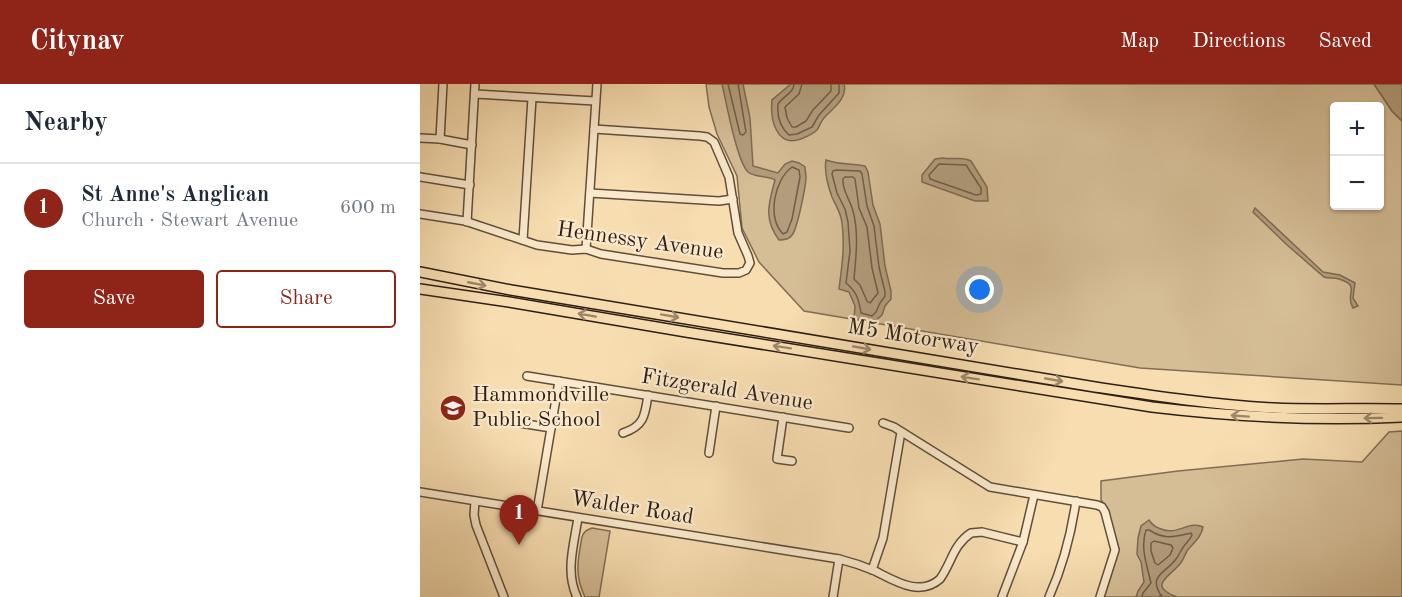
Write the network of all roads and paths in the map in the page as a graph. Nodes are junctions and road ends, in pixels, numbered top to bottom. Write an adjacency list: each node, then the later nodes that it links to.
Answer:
1 (443, 84): 9 (street)
2 (475, 84): 4 (street)
3 (597, 84): 6 (street)
4 (475, 94): 5 (street); 10 (street)
5 (532, 98): 6 (street); 17 (street)
6 (595, 101): 7 (street)
7 (594, 129): 13 (street); 14 (street, Hennessy Avenue)
8 (420, 138): 9 (street)
9 (440, 139): 10 (street)
10 (472, 145): 12 (street)
11 (420, 177): 12 (street)
12 (470, 185): 16 (street)
13 (590, 193): 14 (street); 18 (street)
14 (733, 199): 18 (street, Hennessy Avenue)
15 (420, 214): 16 (street, Hennessy Avenue)
16 (467, 222): 17 (street, Hennessy Avenue)
17 (523, 240): 18 (street, Hennessy Avenue)
18 (586, 249)
19 (420, 272): 25 (highway, M5 Motorway, one-way to 25)
20 (420, 289): 27 (highway, M5 Motorway, one-way to 20)
21 (527, 376): 22 (street, Fitzgerald Avenue)
22 (559, 381): 23 (street, Fitzgerald Avenue); 30 (street)
23 (648, 395): 24 (street, Fitzgerald Avenue); 33 (street)
24 (716, 406): 26 (street, Fitzgerald Avenue); 34 (street)
25 (1402, 408)
26 (783, 417): 31 (street, Fitzgerald Avenue); 35 (street)
27 (1402, 417)
28 (520, 423): 30 (street)
29 (883, 423): 32 (street)
30 (551, 428): 40 (street)
31 (849, 428)
32 (901, 432): 37 (street); 44 (street)
33 (623, 433)
34 (709, 453)
35 (792, 461)
36 (420, 492): 38 (street, Walder Road)
37 (1034, 495): 39 (street); 42 (street)
38 (474, 501): 40 (street, Walder Road); 45 (street)
39 (1076, 501): 49 (street); 50 (street)
40 (537, 511): 41 (street, Walder Road)
41 (578, 518): 43 (street, Walder Road); 46 (street)
42 (1023, 542): 44 (street, Walder Road); 48 (street)
43 (839, 560): 44 (street, Walder Road); 47 (street)
44 (872, 570)
45 (504, 597)
46 (578, 597)
47 (833, 597)
48 (1002, 597)
49 (1049, 597)
50 (1100, 597)

